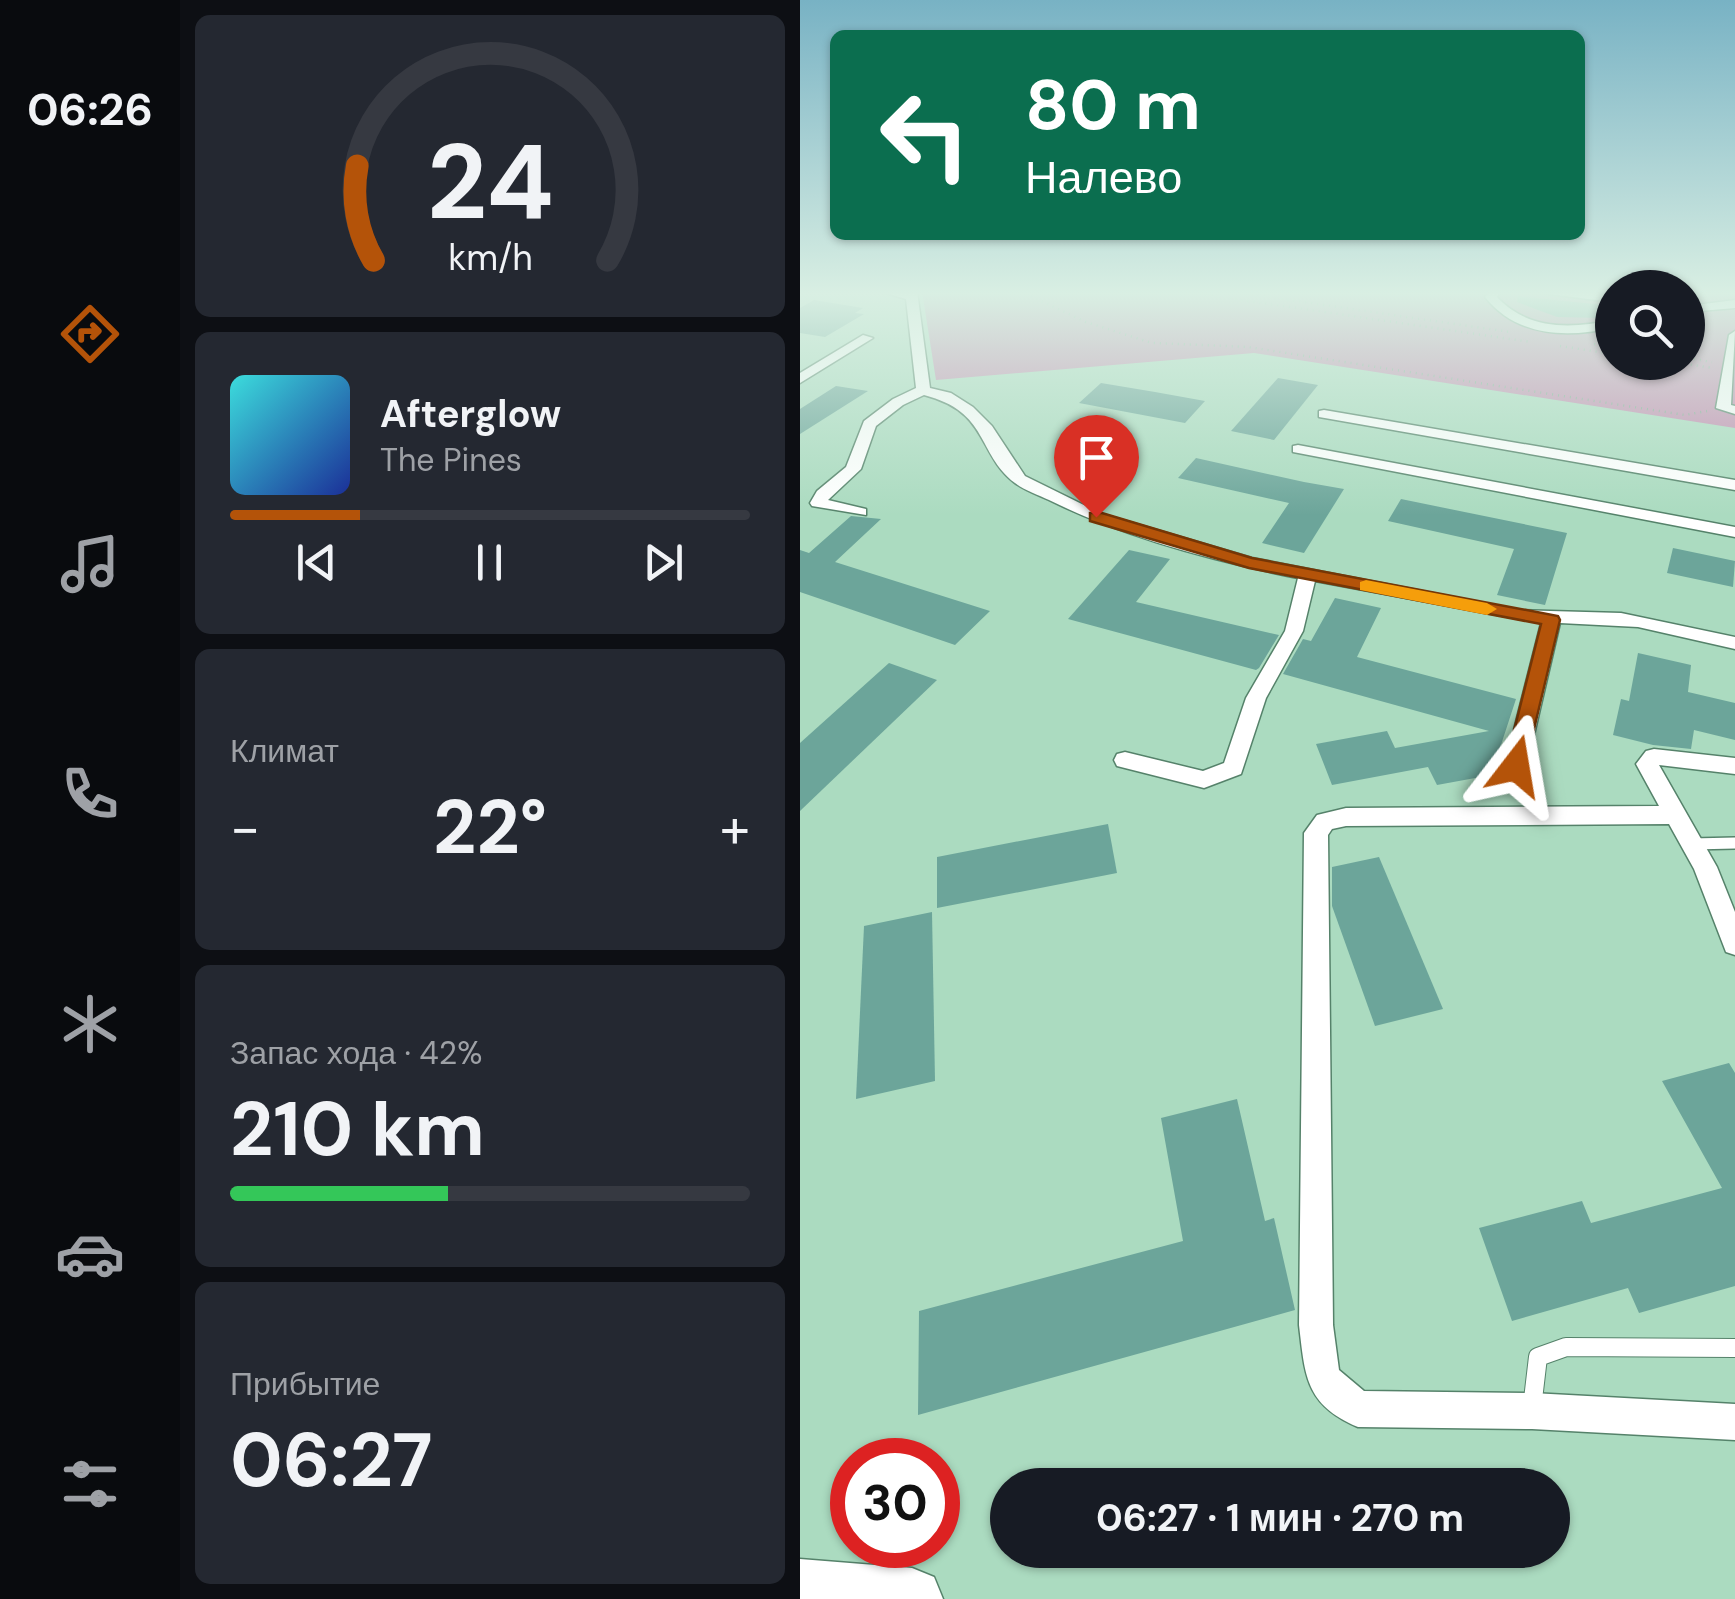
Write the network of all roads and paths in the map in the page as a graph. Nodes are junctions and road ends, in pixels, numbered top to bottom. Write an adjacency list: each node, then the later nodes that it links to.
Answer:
1 (822, 366): 7 (street)
2 (920, 366): 8 (street)
3 (1368, 366): 9 (path)
4 (1730, 366): 6 (street)
5 (1705, 367): 6 (path)
6 (1729, 370): 9 (street)
7 (800, 379)
8 (923, 390): 13 (street); 15 (street)
9 (1729, 409)
10 (1324, 414): 12 (street)
11 (1298, 449): 14 (street)
12 (1735, 486)
13 (860, 512)
14 (1735, 532)
15 (1308, 574): 16 (street); 18 (street)
16 (1551, 620): 17 (street); 19 (street)
17 (1735, 644)
18 (1125, 760)
19 (1516, 766)
20 (1735, 766): 21 (street)
21 (1677, 815): 22 (street); 26 (street)
22 (1692, 844): 23 (lane); 24 (street)
23 (1734, 846)
24 (1735, 944)
25 (1735, 1348): 26 (lane)
26 (1532, 1411): 27 (street)
27 (1735, 1422)
28 (800, 1590): 29 (main road)
29 (912, 1599)

